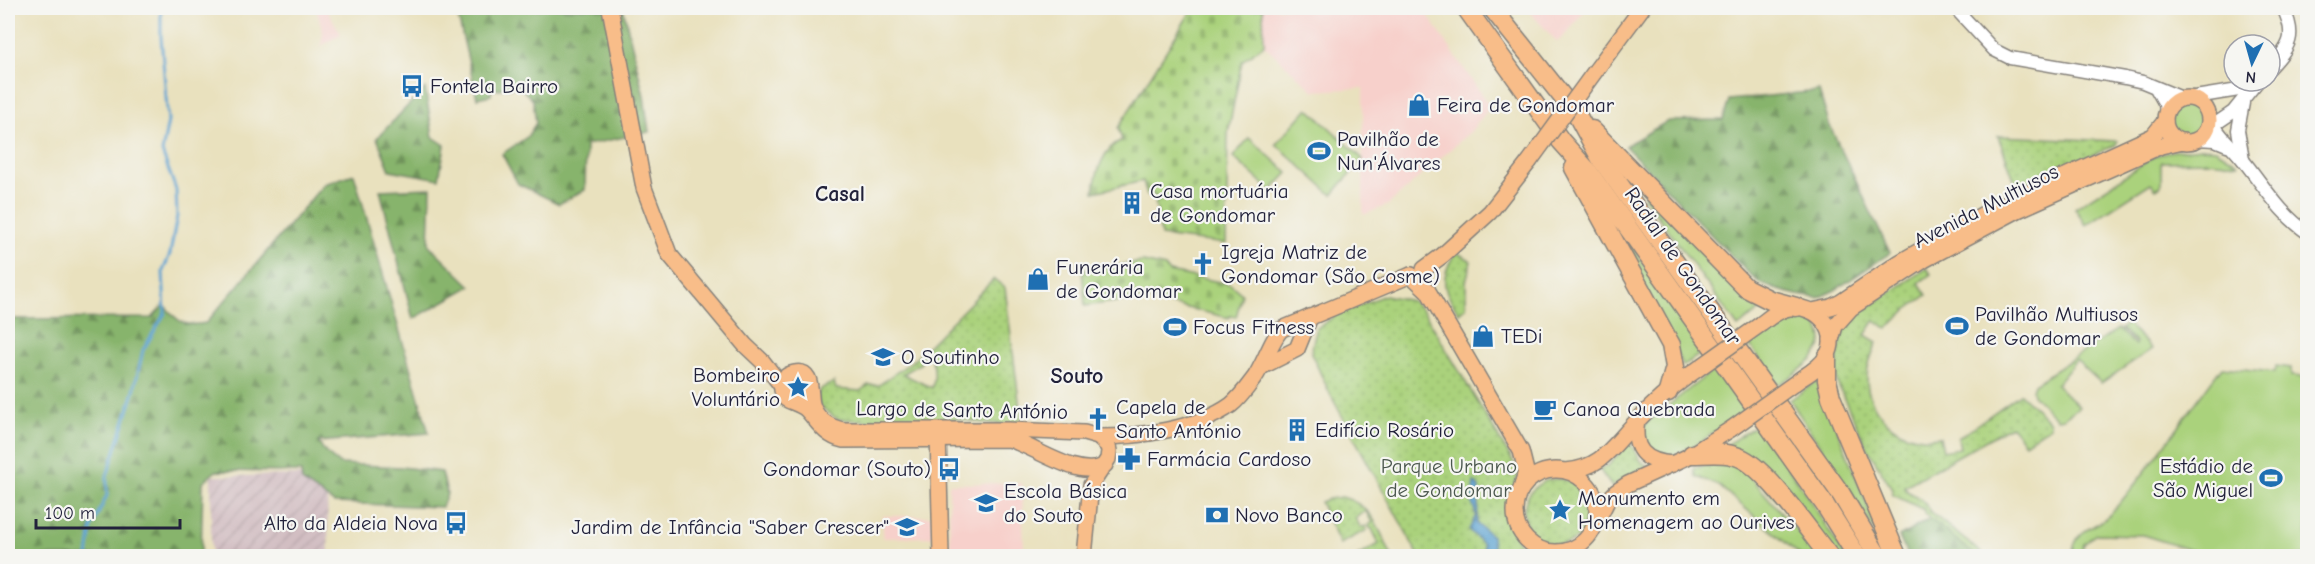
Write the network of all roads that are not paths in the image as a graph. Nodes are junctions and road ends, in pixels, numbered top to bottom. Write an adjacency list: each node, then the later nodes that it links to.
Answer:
1 (609, 8): 29 (main road)
2 (1466, 8): 16 (highway, Radial de Gondomar)
3 (1492, 8): 13 (highway, Radial de Gondomar)
4 (1642, 8): 20 (main road, bridge)
5 (1955, 8): 8 (street)
6 (2283, 8): 7 (street)
7 (2282, 54)
8 (2154, 86): 11 (street); 14 (street)
9 (2222, 93): 11 (street)
10 (2249, 93): 12 (street)
11 (2185, 98): 14 (main road); 15 (main road)
12 (2243, 102): 15 (street); 18 (street)
13 (1577, 115): 21 (highway); 50 (highway, Radial de Gondomar)
14 (2165, 117): 15 (main road); 21 (main road, Avenida Multiusos)
15 (2202, 130): 17 (street); 17 (street); 26 (main road, Avenida Multiusos)
16 (1561, 141): 31 (highway); 49 (highway, Radial de Gondomar)
17 (2234, 149): 18 (street)
18 (2244, 160): 19 (street)
19 (2307, 233)
20 (1421, 279): 22 (main road); 37 (main road)
21 (1804, 309): 26 (main road); 31 (main road, Avenida Multiusos, bridge)
22 (1310, 317): 23 (main road); 24 (main road)
23 (1285, 328): 24 (main road); 25 (main road)
24 (1300, 339): 27 (main road)
25 (1275, 340): 27 (main road); 28 (main road)
26 (1829, 348): 38 (main road, bridge); 51 (highway)
27 (1287, 353): 28 (main road)
28 (1261, 367): 35 (main road)
29 (786, 380): 30 (main road); 32 (main road)
30 (811, 390): 32 (main road); 34 (main road, Largo de Santo António)
31 (1668, 392): 33 (main road, Avenida Multiusos)
32 (797, 403): 34 (main road, Largo de Santo António)
33 (1637, 420): 40 (main road); 41 (main road)
34 (938, 434): 36 (main road, Largo de Santo António); 39 (main road, Largo de Santo António); 45 (main road)
35 (1142, 435): 36 (main road, Largo de Santo António); 39 (main road)
36 (1098, 437): 39 (main road)
37 (1521, 450): 41 (main road); 42 (main road)
38 (1692, 454): 40 (main road); 48 (highway)
39 (1107, 462): 46 (main road)
40 (1673, 464): 43 (main road)
41 (1559, 471): 42 (main road); 43 (main road)
42 (1521, 490): 44 (main road)
43 (1594, 528): 44 (main road); 47 (main road)
44 (1566, 555)
45 (941, 556)
46 (1084, 556)
47 (1588, 556)
48 (1829, 556)
49 (1857, 556)
50 (1878, 556)
51 (1898, 556)

